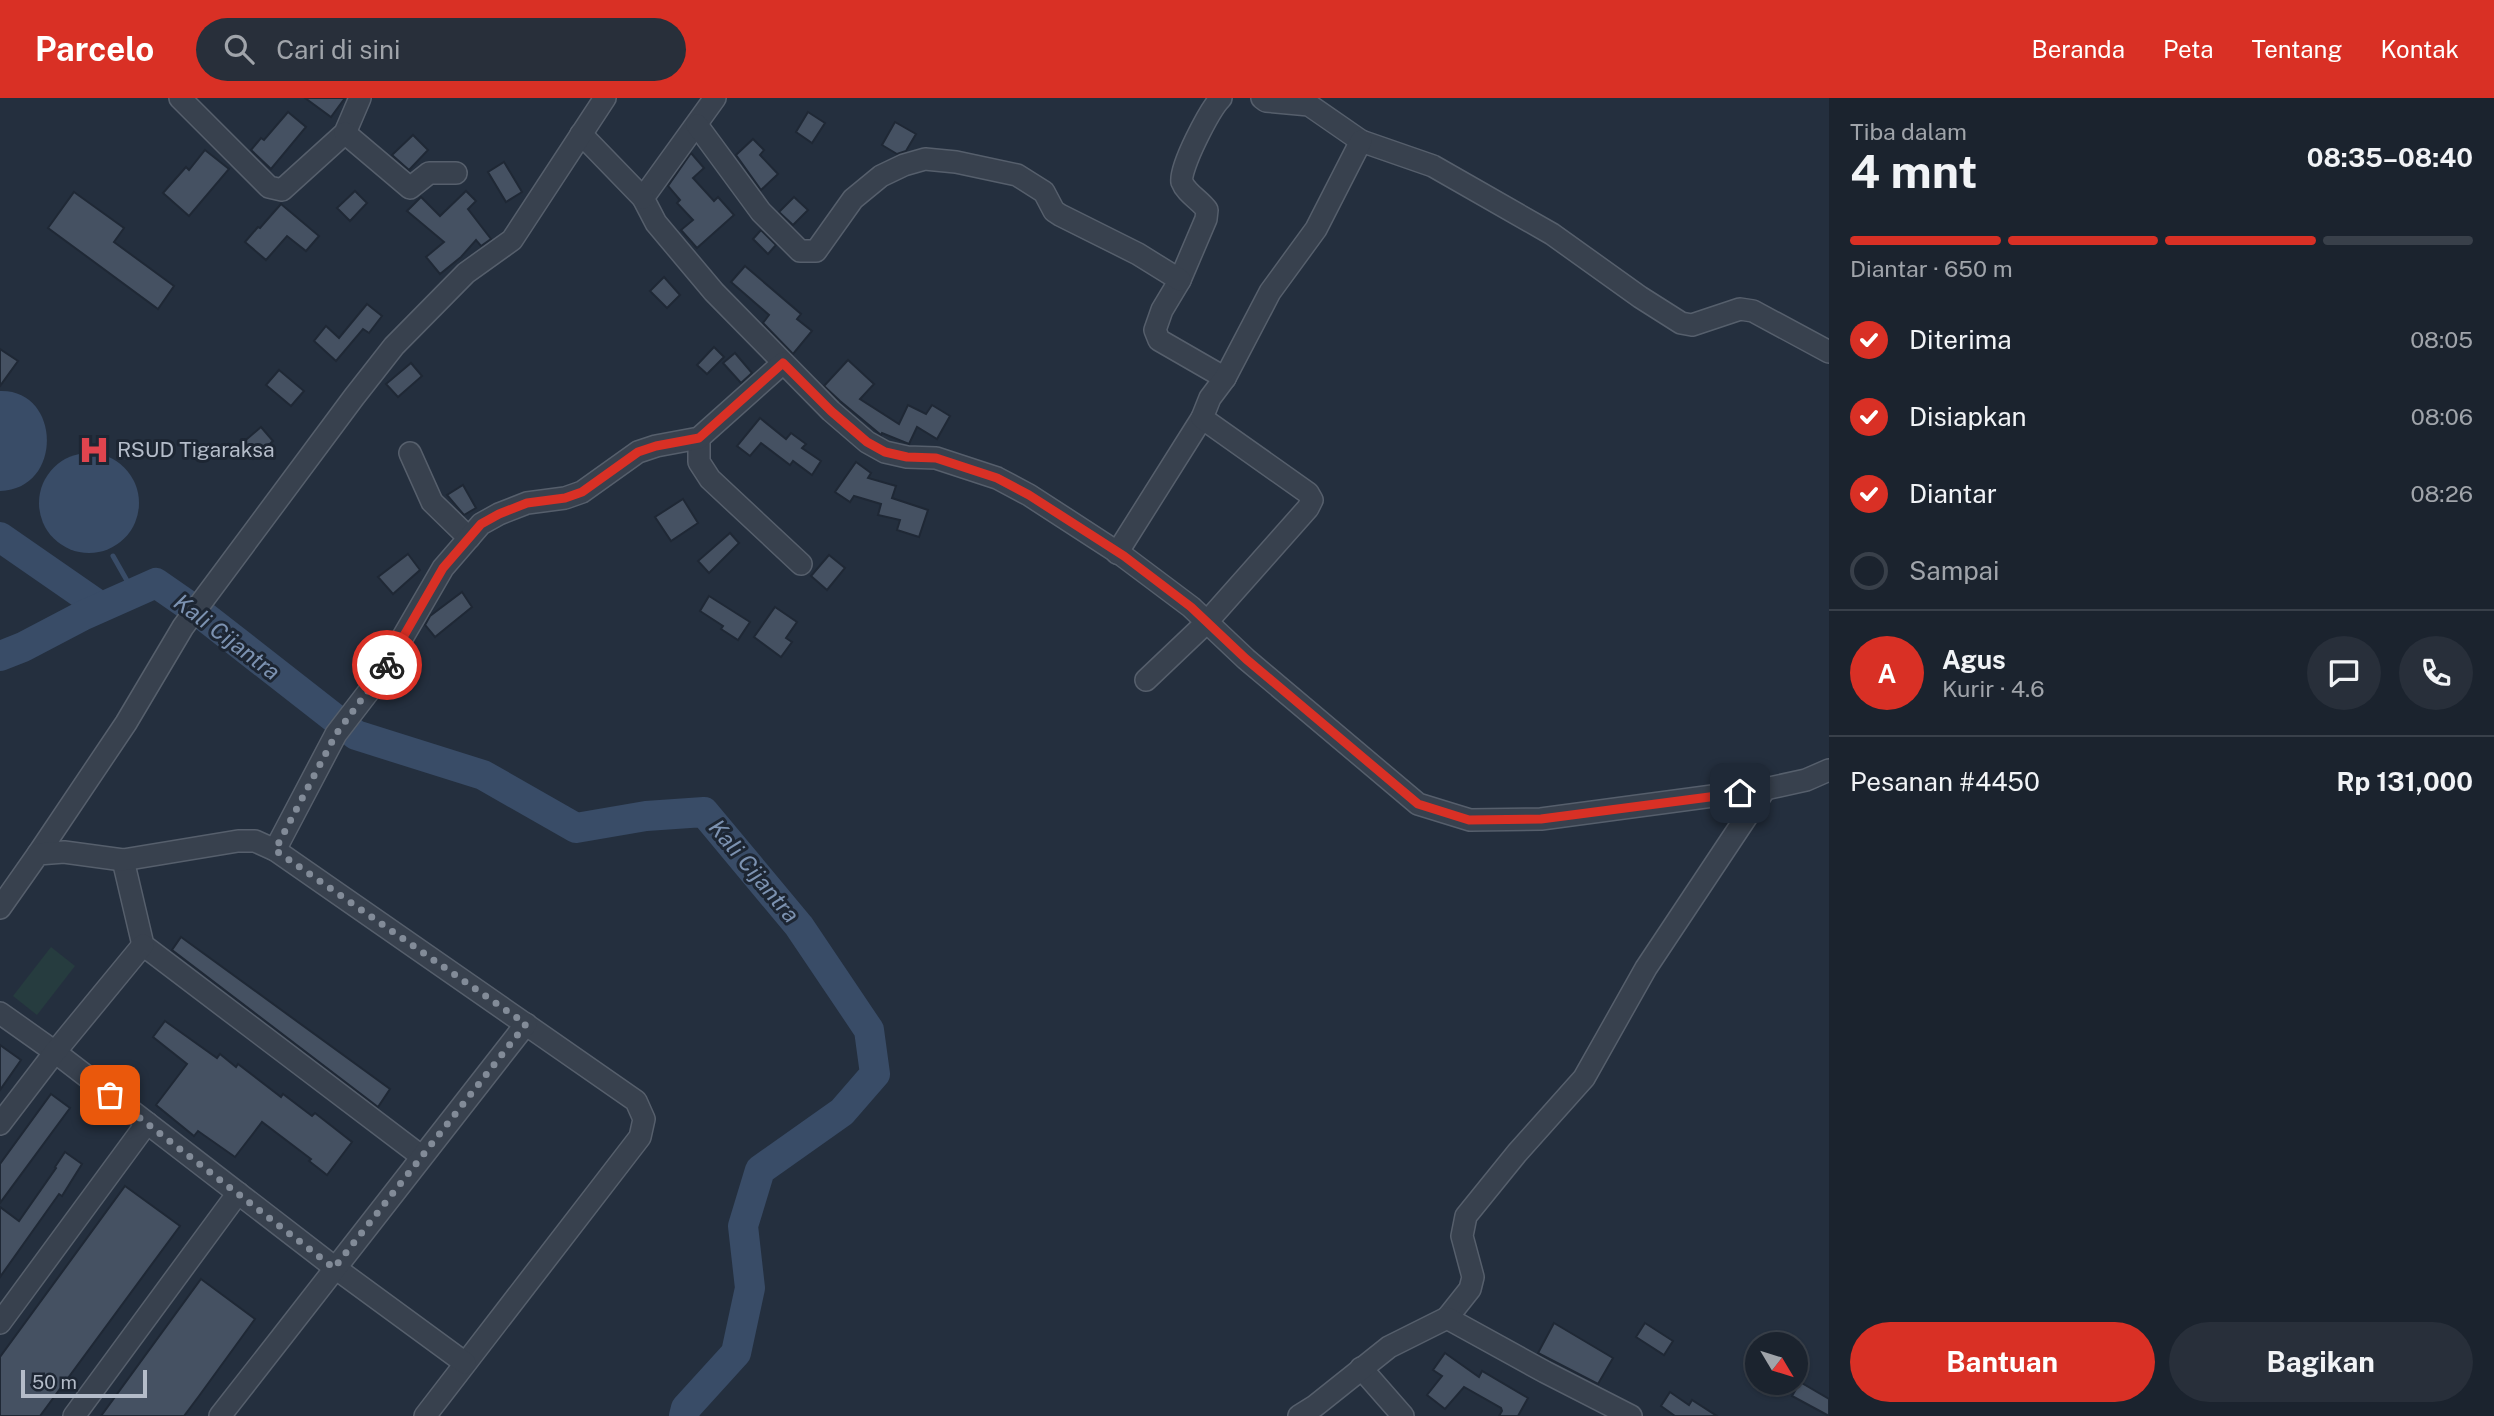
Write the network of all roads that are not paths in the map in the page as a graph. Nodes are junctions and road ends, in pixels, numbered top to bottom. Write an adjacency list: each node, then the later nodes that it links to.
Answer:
1 (180, 98): 8 (street)
2 (360, 98): 8 (street)
3 (605, 98): 9 (street)
4 (715, 98): 7 (street)
5 (1221, 98): 13 (street)
6 (1262, 98): 10 (street)
7 (697, 125): 12 (street); 13 (street)
8 (345, 133): 11 (street)
9 (581, 134): 12 (street); 28 (street)
10 (1360, 141): 14 (street); 16 (street)
11 (456, 173)
12 (643, 198): 15 (street)
13 (1180, 280): 16 (street)
14 (1829, 352)
15 (783, 363): 18 (street); 21 (street)
16 (1225, 378): 17 (street)
17 (1202, 418): 21 (street); 23 (street)
18 (699, 438): 20 (street); 22 (street)
19 (411, 453): 20 (street)
20 (470, 538): 27 (street)
21 (1116, 553): 23 (street)
22 (801, 564)
23 (1206, 622): 24 (street); 26 (street)
24 (1146, 680)
25 (1829, 770): 26 (street)
26 (1765, 789): 40 (street)
27 (275, 850): 29 (street); 33 (street)
28 (38, 854): 29 (street); 30 (street)
29 (123, 860): 31 (street)
30 (0, 908)
31 (143, 944): 34 (street); 37 (street)
32 (0, 1013): 34 (street)
33 (526, 1024): 37 (street); 42 (street)
34 (55, 1052): 35 (street); 36 (street)
35 (0, 1124)
36 (147, 1124): 38 (street); 41 (street)
37 (421, 1156): 39 (street)
38 (238, 1193): 39 (street); 44 (street)
39 (334, 1268): 42 (street); 45 (street)
40 (1447, 1318): 43 (street); 49 (street)
41 (0, 1324)
42 (465, 1363): 46 (street)
43 (1360, 1368): 47 (street); 48 (street)
44 (74, 1416)
45 (220, 1416)
46 (425, 1416)
47 (1299, 1416)
48 (1403, 1416)
49 (1632, 1416)

